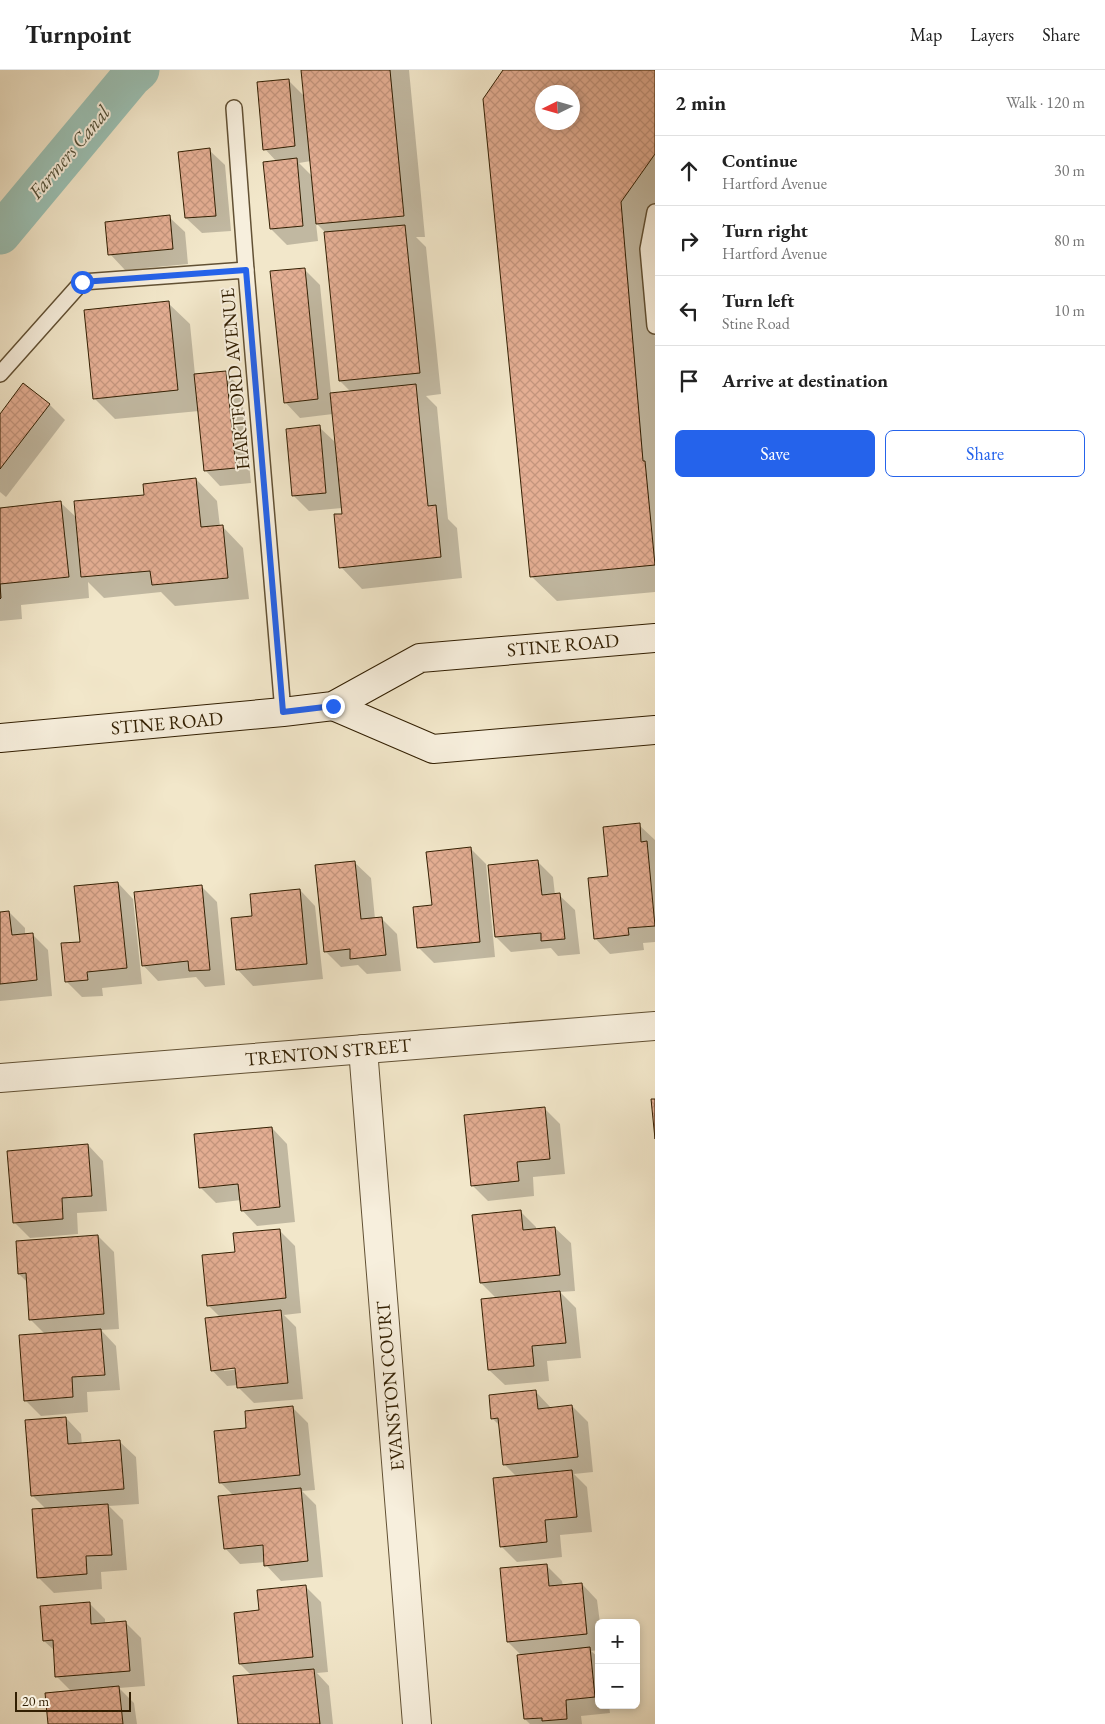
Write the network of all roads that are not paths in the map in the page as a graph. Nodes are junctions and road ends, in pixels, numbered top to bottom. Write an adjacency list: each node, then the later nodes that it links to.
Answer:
1 (234, 108): 3 (lane)
2 (655, 212): 4 (lane)
3 (246, 270): 6 (lane, HARTFORD AVENUE); 9 (lane, HARTFORD AVENUE)
4 (653, 280): 5 (lane)
5 (655, 326)
6 (0, 374)
7 (655, 638): 8 (street, STINE ROAD)
8 (333, 706): 9 (street, STINE ROAD); 10 (street, STINE ROAD)
9 (283, 712): 11 (street, STINE ROAD)
10 (655, 730)
11 (0, 738)
12 (655, 1026): 13 (street, TRENTON STREET)
13 (363, 1049): 14 (street, TRENTON STREET); 15 (street, EVANSTON COURT)
14 (0, 1078)
15 (417, 1724)

